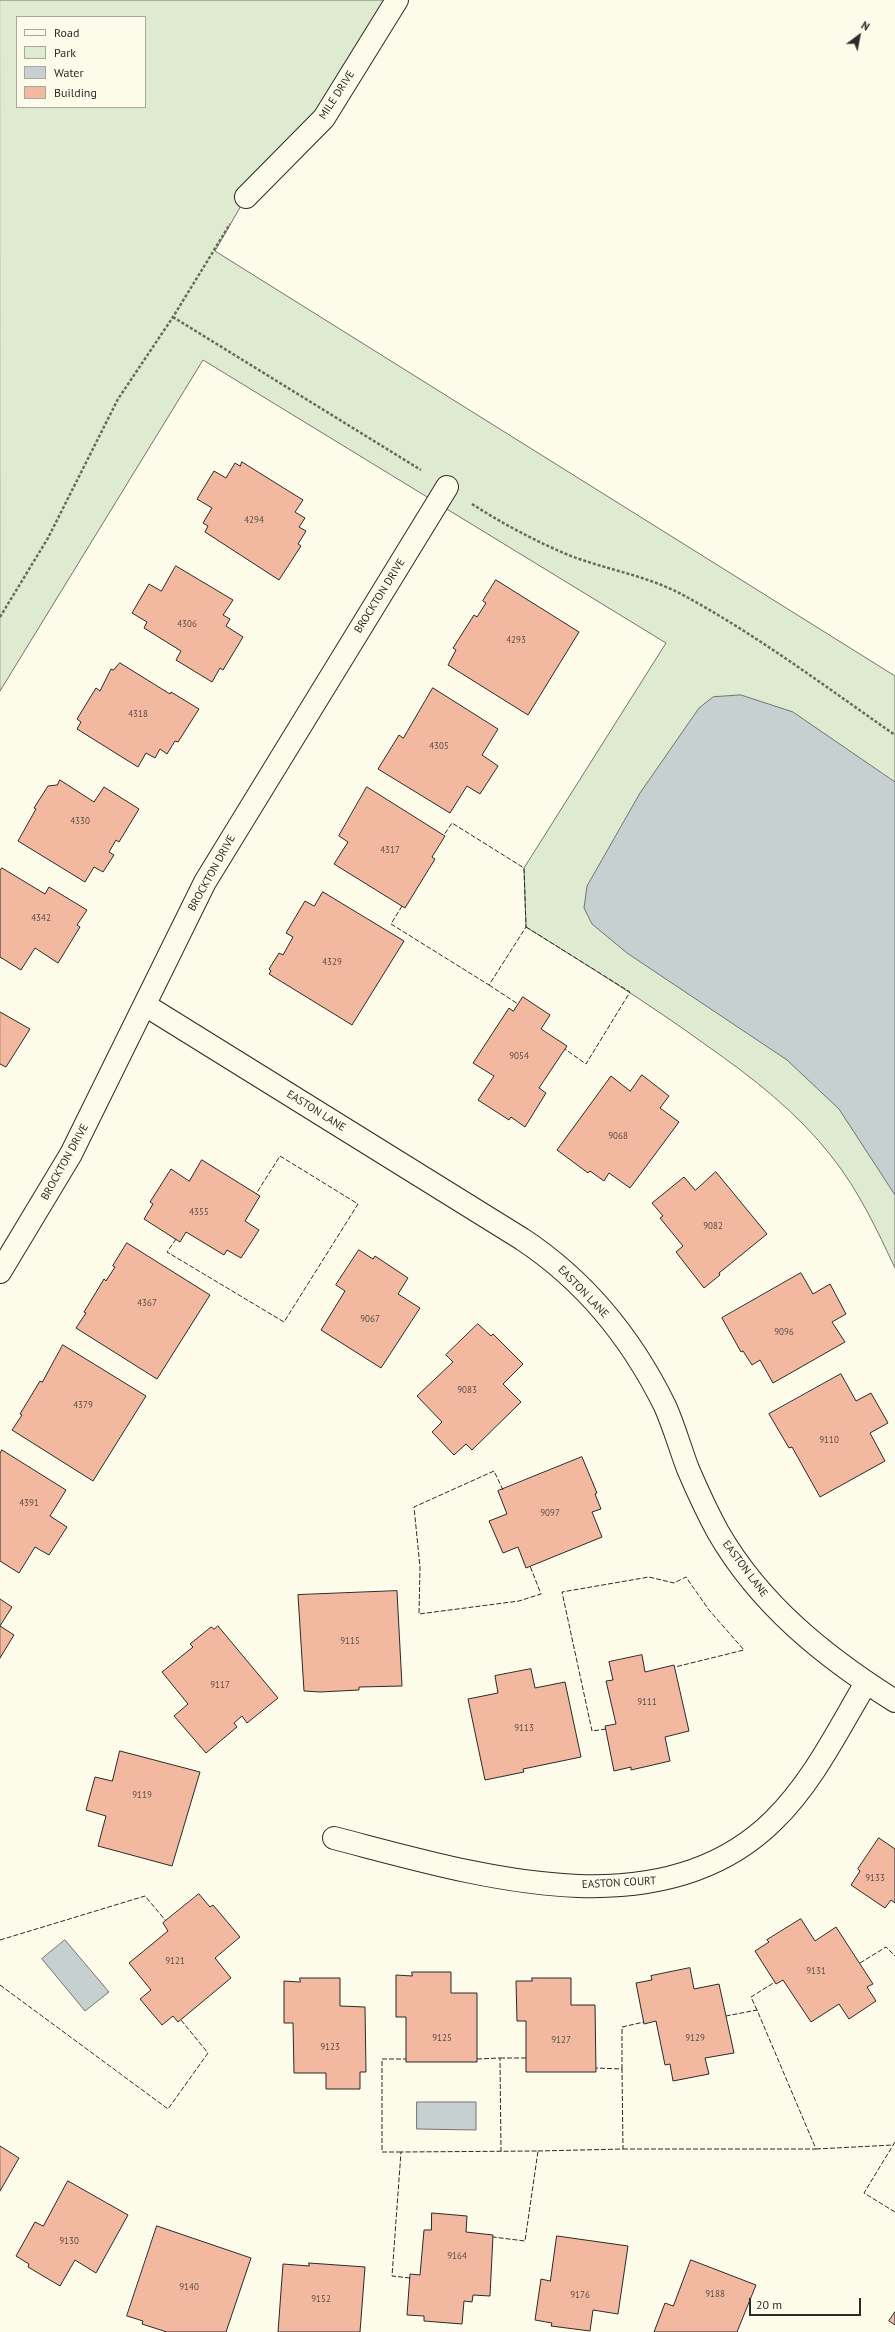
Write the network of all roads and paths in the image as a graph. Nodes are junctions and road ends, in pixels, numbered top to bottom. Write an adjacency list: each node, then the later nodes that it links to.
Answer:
1 (397, 0): 2 (street, MILE DRIVE)
2 (246, 197): 3 (path)
3 (173, 316): 4 (path); 5 (path)
4 (447, 487): 6 (path); 7 (street, BROCKTON DRIVE)
5 (0, 617)
6 (895, 735)
7 (145, 1005): 8 (street, BROCKTON DRIVE); 9 (street, EASTON LANE)
8 (0, 1272)
9 (866, 1683): 10 (street, EASTON LANE); 11 (street, EASTON COURT)
10 (895, 1701)
11 (334, 1838)

